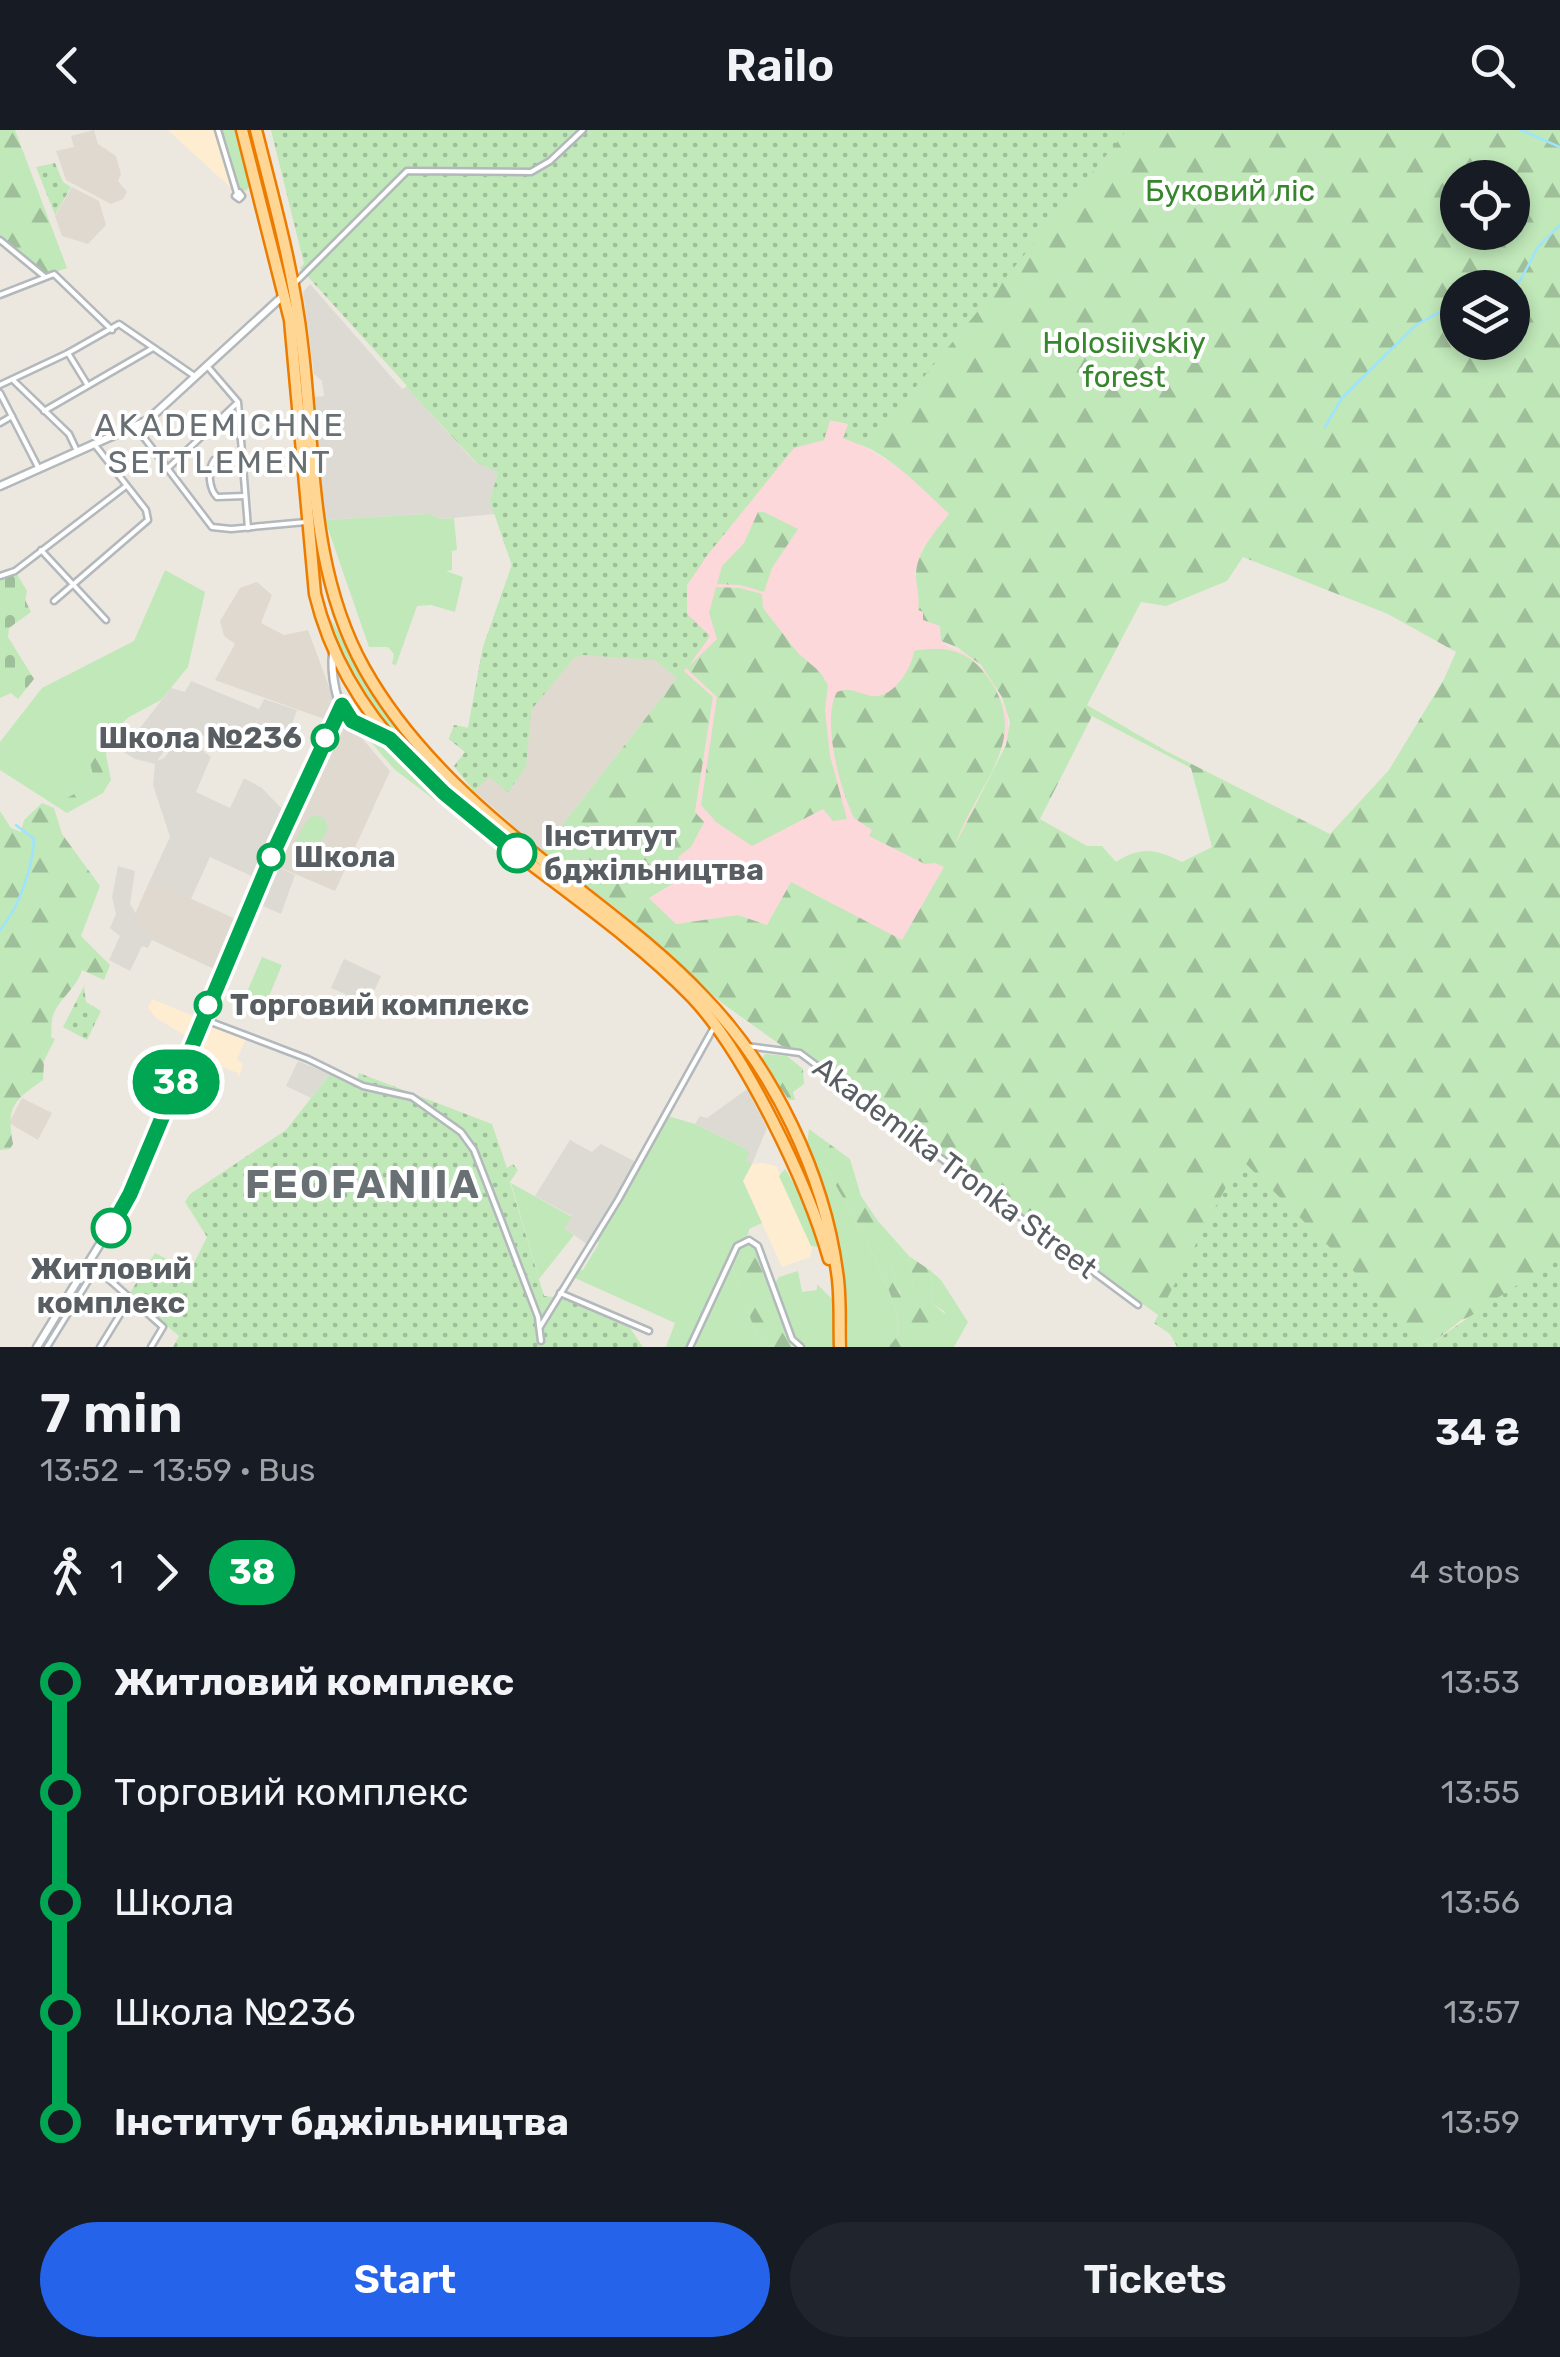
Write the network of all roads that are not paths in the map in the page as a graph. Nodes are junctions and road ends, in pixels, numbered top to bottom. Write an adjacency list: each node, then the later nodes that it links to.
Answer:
1 (218, 130): 5 (street)
2 (242, 130): 5 (highway)
3 (256, 130): 11 (highway)
4 (583, 130): 11 (street)
5 (245, 191): 6 (highway); 6 (street)
6 (260, 199): 11 (highway)
7 (0, 240): 8 (street)
8 (8, 247): 9 (street); 10 (street)
9 (0, 251)
10 (45, 277): 12 (street); 13 (street)
11 (289, 290): 16 (street); 35 (highway); 42 (highway)
12 (0, 295)
13 (113, 329): 14 (street); 15 (street)
14 (150, 350): 17 (street); 20 (street)
15 (68, 354): 18 (street); 20 (street)
16 (208, 367): 17 (street); 22 (street)
17 (197, 378): 26 (street)
18 (14, 381): 19 (street); 23 (street)
19 (0, 385)
20 (88, 385): 23 (street)
21 (0, 393): 24 (street)
22 (238, 402): 29 (street); 30 (street)
23 (44, 412): 28 (street)
24 (12, 416): 25 (street); 31 (street)
25 (0, 423)
26 (132, 428): 27 (street); 30 (street)
27 (94, 445): 28 (street); 33 (street)
28 (77, 452): 31 (street)
29 (242, 458): 34 (street); 34 (street)
30 (167, 468): 36 (street)
31 (39, 469): 32 (street)
32 (0, 486)
33 (126, 486): 37 (street); 39 (street)
34 (245, 496): 36 (street)
35 (306, 522): 36 (street); 43 (highway)
36 (248, 528)
37 (42, 550): 38 (street); 39 (street)
38 (1, 574)
39 (71, 584): 40 (street); 41 (street)
40 (54, 601)
41 (106, 620)
42 (342, 622): 43 (highway); 49 (highway)
43 (324, 626): 44 (highway)
44 (333, 651): 45 (street); 46 (highway)
45 (342, 705): 46 (street); 47 (street)
46 (390, 739): 48 (highway)
47 (203, 1019): 58 (street); 62 (street)
48 (716, 1025): 53 (highway); 54 (street)
49 (740, 1042): 50 (street, Akademika Tronka Street); 51 (highway)
50 (764, 1050): 51 (street); 57 (street, Akademika Tronka Street)
51 (757, 1067): 52 (highway)
52 (792, 1126): 53 (highway); 56 (highway)
53 (778, 1136): 56 (highway)
54 (560, 1292): 58 (street); 59 (street)
55 (130, 1300): 63 (street); 64 (street); 65 (street)
56 (838, 1304): 61 (highway)
57 (1138, 1306)
58 (540, 1327): 60 (street)
59 (649, 1331)
60 (541, 1340)
61 (840, 1346)
62 (36, 1347)
63 (47, 1347)
64 (100, 1347)
65 (151, 1347)
66 (690, 1347): 67 (street)
67 (801, 1347)

